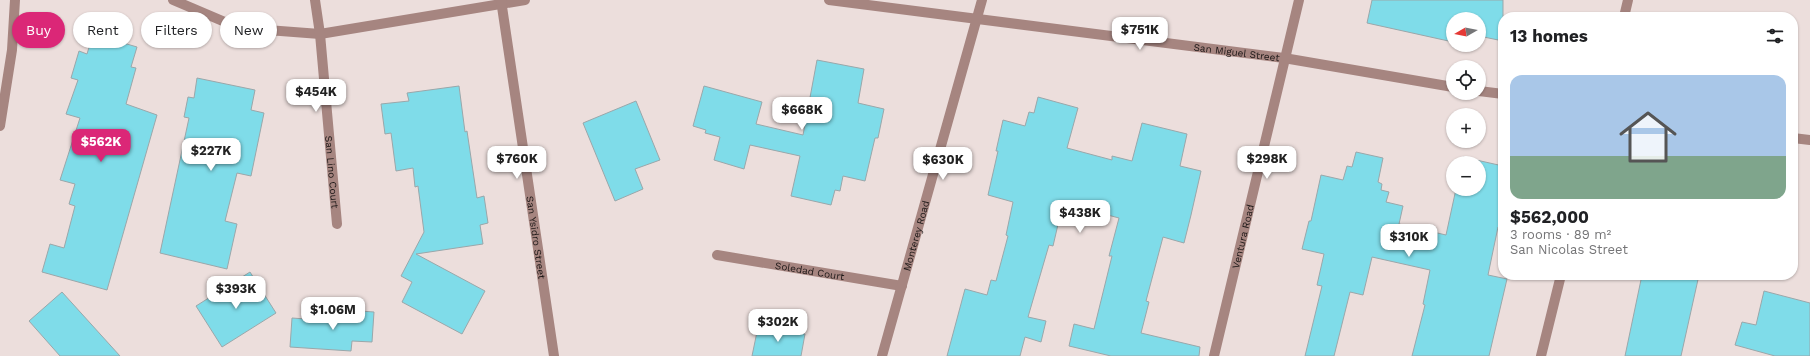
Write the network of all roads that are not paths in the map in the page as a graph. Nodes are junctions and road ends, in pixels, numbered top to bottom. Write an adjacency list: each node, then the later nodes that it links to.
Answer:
1 (16, 0): 17 (street)
2 (173, 0): 12 (street)
3 (315, 0): 12 (street, San Lino Court)
4 (525, 0): 9 (street)
5 (829, 0): 11 (street, San Miguel Street)
6 (982, 0): 11 (street, Monterey Road)
7 (1299, 0): 13 (street, Ventura Road)
8 (1628, 0): 10 (street)
9 (502, 2): 12 (street); 24 (street, San Ysidro Street)
10 (1625, 12)
11 (978, 20): 13 (street, San Miguel Street); 23 (street, Monterey Road)
12 (320, 34): 20 (street, San Lino Court)
13 (1284, 58): 14 (street, San Miguel Street); 26 (street, Ventura Road)
14 (1446, 86)
15 (1486, 92): 16 (street)
16 (1498, 93)
17 (0, 126)
18 (1798, 139): 19 (street)
19 (1810, 140)
20 (337, 224)
21 (717, 255): 23 (street, Soledad Court)
22 (1560, 280): 27 (street)
23 (902, 286): 25 (street, Monterey Road)
24 (554, 356)
25 (882, 356)
26 (1214, 356)
27 (1541, 356)

